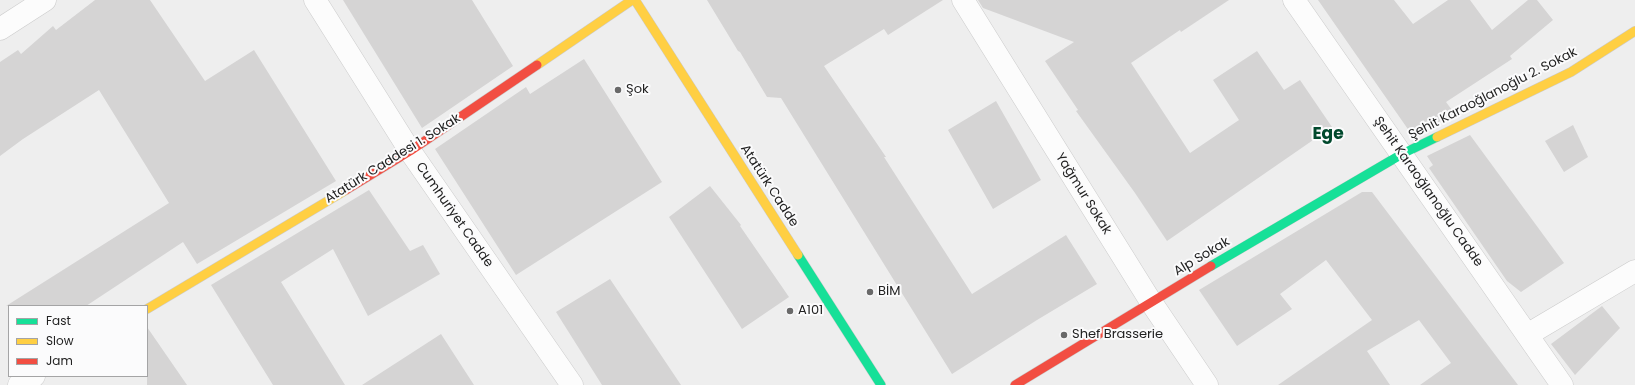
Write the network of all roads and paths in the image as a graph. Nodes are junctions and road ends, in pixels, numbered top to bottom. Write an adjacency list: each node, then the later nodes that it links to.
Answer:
1 (45, 0): 7 (street)
2 (315, 0): 9 (street, Cumhuriyet Cadde)
3 (632, 0): 9 (street, Atatürk Caddesi 1. Sokak)
4 (635, 0): 18 (street, Atatürk Cadde)
5 (962, 0): 12 (street, Yağmur Sokak)
6 (1295, 0): 10 (street, Şehit Karaoğlanoğlu Cadde)
7 (0, 29)
8 (1635, 31): 10 (street, Şehit Karaoğlanoğlu 2. Sokak)
9 (410, 151): 13 (street, Atatürk Caddesi 1. Sokak); 17 (street, Cumhuriyet Cadde)
10 (1402, 154): 12 (street, Alp Sokak); 14 (street, Şehit Karaoğlanoğlu Cadde)
11 (1635, 271): 14 (street)
12 (1151, 302): 19 (street, Alp Sokak); 20 (street, Yağmur Sokak)
13 (148, 308)
14 (1527, 336): 21 (street, Şehit Karaoğlanoğlu Cadde)
15 (32, 377): 16 (street)
16 (19, 385)
17 (572, 385)
18 (880, 385)
19 (1015, 385)
20 (1207, 385)
21 (1562, 385)

